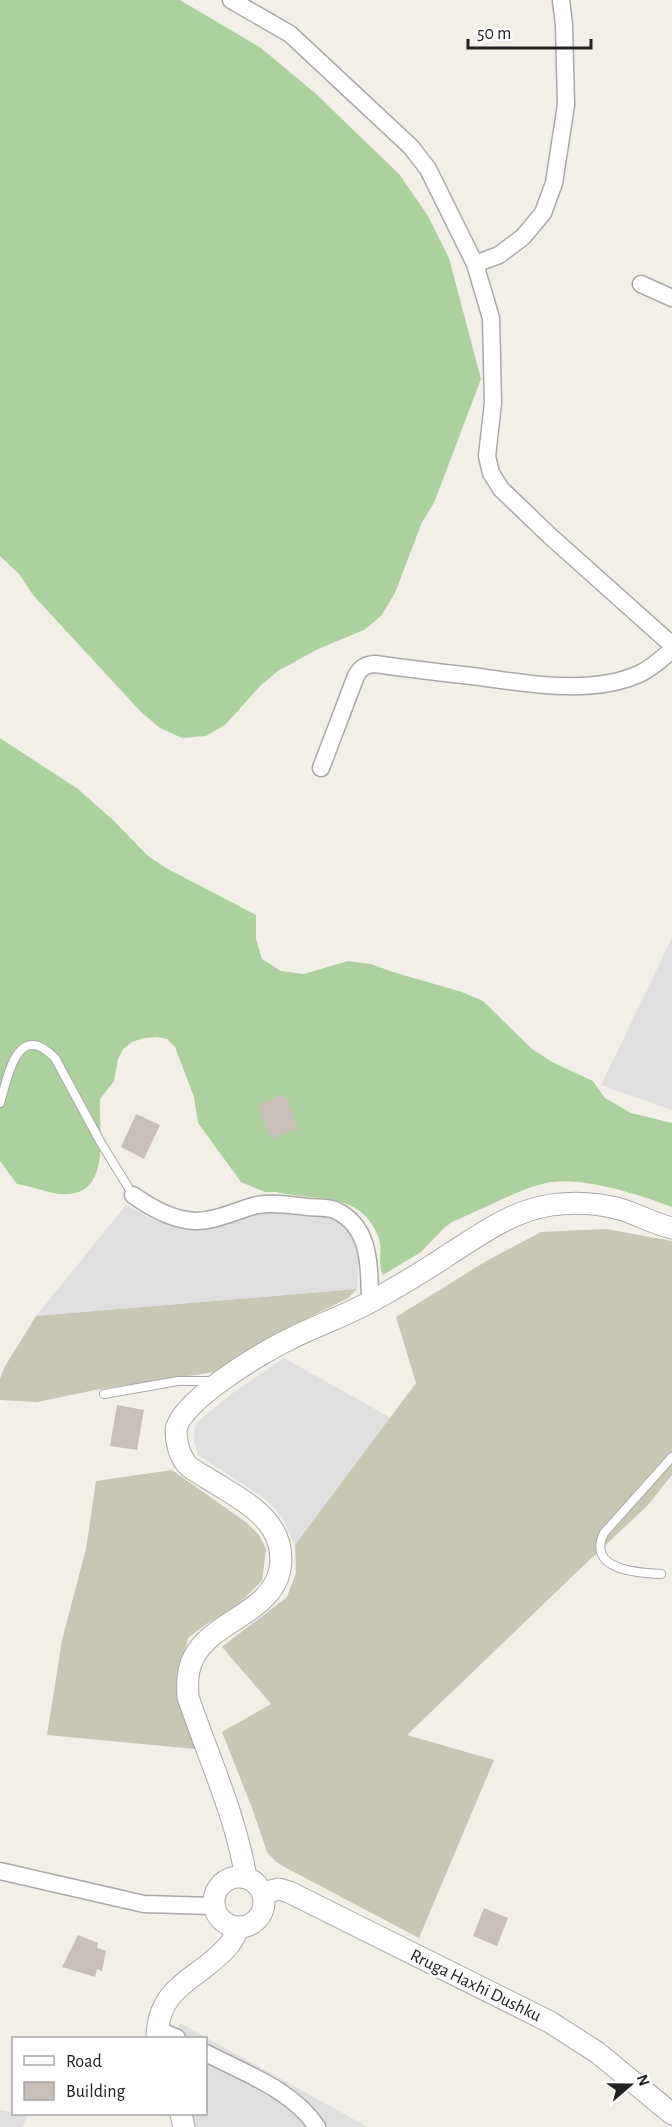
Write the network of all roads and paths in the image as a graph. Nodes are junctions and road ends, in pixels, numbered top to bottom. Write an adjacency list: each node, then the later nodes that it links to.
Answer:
1 (231, 0): 3 (street)
2 (561, 0): 3 (street)
3 (475, 264): 6 (street)
4 (641, 284): 5 (street)
5 (672, 298)
6 (672, 648): 7 (street)
7 (321, 768)
8 (0, 1103): 9 (lane)
9 (133, 1195): 11 (street)
10 (672, 1228): 11 (street)
11 (370, 1302): 12 (street)
12 (222, 1381): 13 (lane); 17 (street)
13 (104, 1394)
14 (672, 1457): 15 (lane)
15 (661, 1574)
16 (0, 1871): 19 (street)
17 (246, 1878): 18 (street); 19 (street)
18 (263, 1893): 20 (street); 24 (street, Rruga Haxhi Dushku)
19 (213, 1906): 20 (street)
20 (239, 1928): 21 (street)
21 (157, 2034): 22 (street)
22 (172, 2037)
23 (207, 2055): 25 (street)
24 (672, 2114)
25 (317, 2127)

